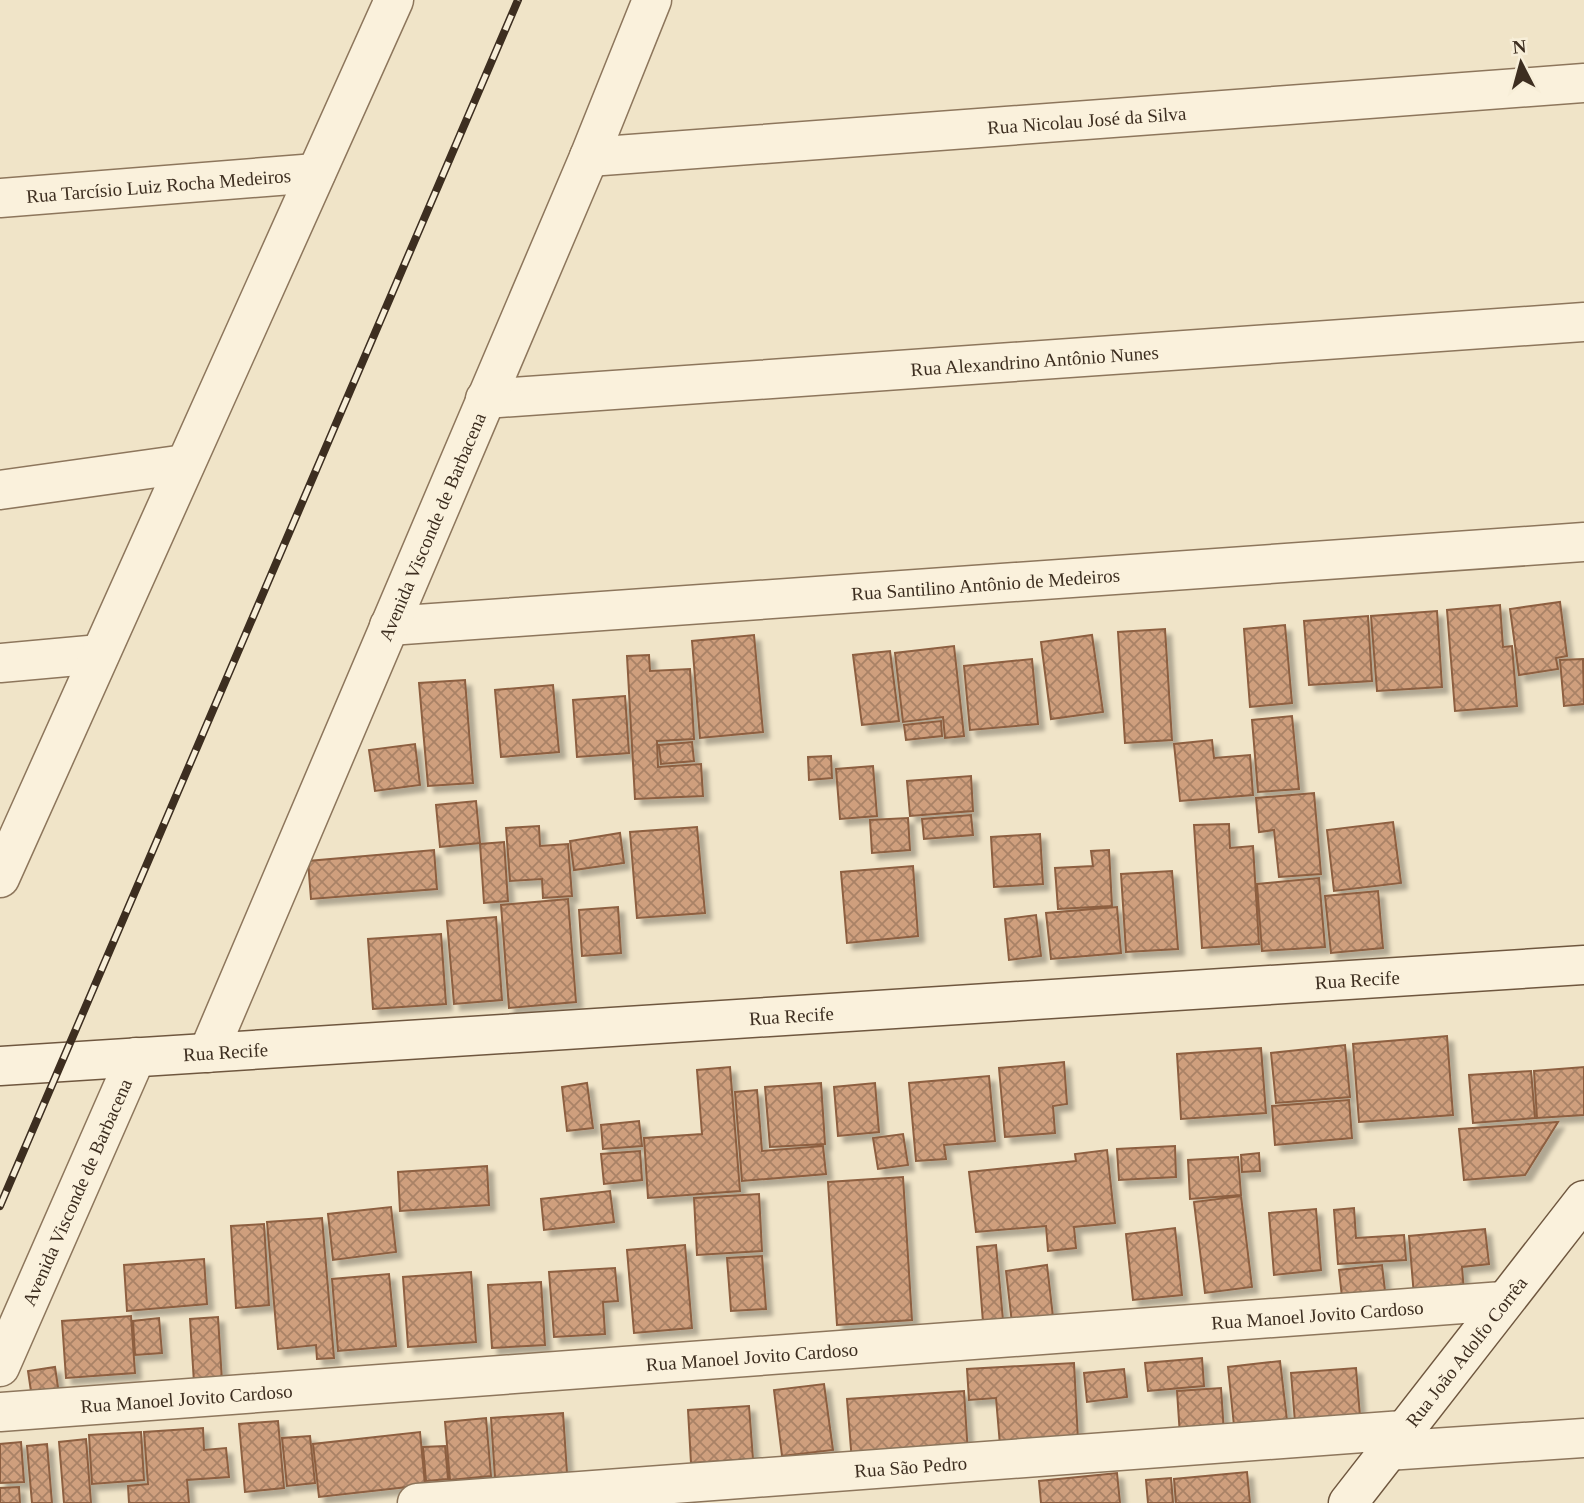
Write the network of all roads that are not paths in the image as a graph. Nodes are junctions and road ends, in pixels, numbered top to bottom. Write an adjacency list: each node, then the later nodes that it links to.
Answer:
1 (394, 0): 5 (street)
2 (652, 0): 4 (street, Avenida Visconde de Barbacena)
3 (1584, 83): 4 (street, Rua Nicolau José da Silva)
4 (589, 157): 8 (street, Avenida Visconde de Barbacena)
5 (316, 173): 6 (street, Rua Tarcísio Luiz Rocha Medeiros); 9 (street)
6 (0, 198)
7 (1584, 322): 8 (street, Rua Alexandrino Antônio Nunes)
8 (485, 399): 12 (street, Avenida Visconde de Barbacena)
9 (185, 464): 10 (street); 13 (street)
10 (0, 490)
11 (1584, 542): 12 (street, Rua Santilino Antônio de Medeiros)
12 (389, 626): 17 (street, Avenida Visconde de Barbacena)
13 (100, 654): 14 (street); 15 (street)
14 (0, 663)
15 (0, 878)
16 (1584, 965): 17 (street, Rua Recife)
17 (208, 1053): 18 (street, Rua Recife)
18 (136, 1057): 19 (street, Rua Recife); 22 (street, Avenida Visconde de Barbacena)
19 (0, 1066)
20 (1584, 1200): 21 (street, Rua João Adolfo Corrêa)
21 (1503, 1301): 23 (street, Rua Manoel Jovito Cardoso); 25 (street, Rua João Adolfo Corrêa)
22 (0, 1367)
23 (0, 1412)
24 (1584, 1438): 25 (street, Rua São Pedro)
25 (1395, 1441): 26 (street, Rua São Pedro); 27 (street, Rua João Adolfo Corrêa)
26 (417, 1503)
27 (1348, 1503)

